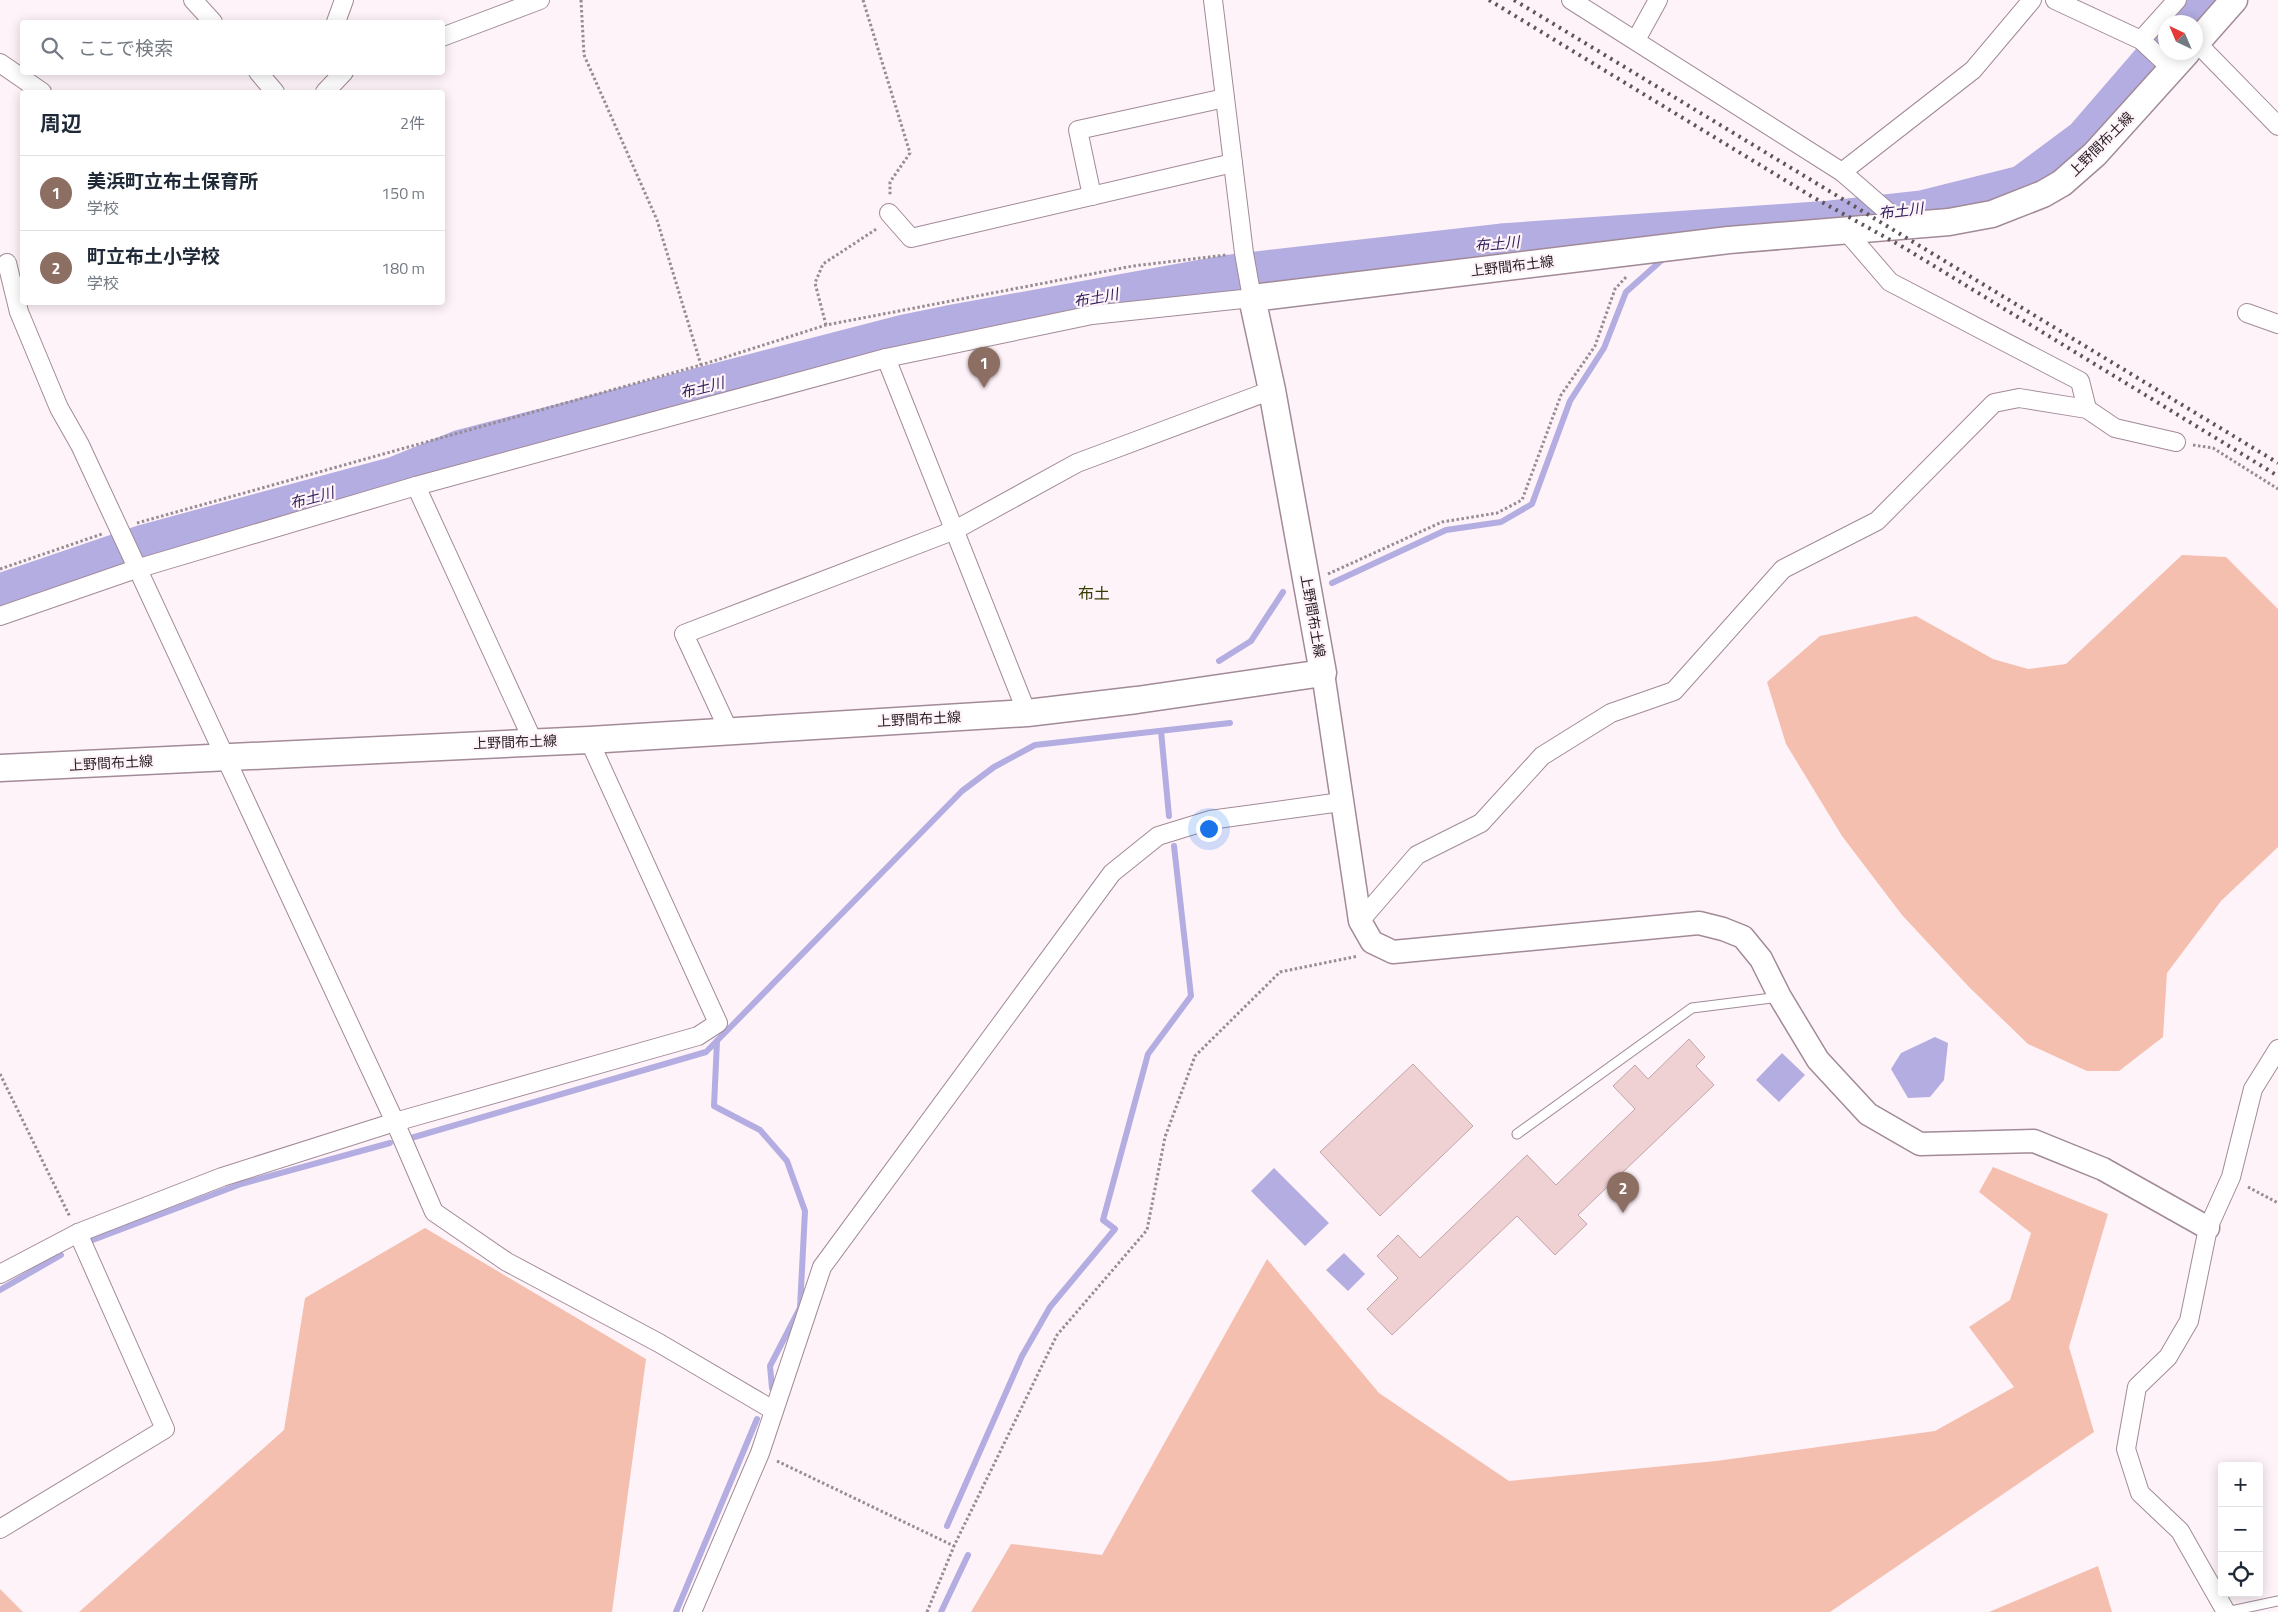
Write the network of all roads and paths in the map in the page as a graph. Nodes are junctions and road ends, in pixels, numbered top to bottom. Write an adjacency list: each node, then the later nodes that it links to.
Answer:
1 (193, 0): 13 (street)
2 (344, 0): 14 (street)
3 (540, 0): 16 (street)
4 (581, 0): 44 (path)
5 (864, 0): 33 (path)
6 (1213, 0): 28 (street)
7 (1571, 0): 17 (street)
8 (1658, 0): 17 (street)
9 (2032, 0): 31 (street)
10 (2054, 0): 18 (street)
11 (2177, 0): 18 (street)
12 (2234, 0): 15 (main road, 上野間布土線)
13 (211, 20)
14 (337, 20)
15 (2203, 35)
16 (445, 36)
17 (1636, 40): 31 (street)
18 (2141, 40): 19 (street)
19 (2158, 44)
20 (2181, 60): 34 (main road, 上野間布土線)
21 (2198, 60): 29 (street)
22 (0, 63): 25 (street)
23 (261, 75): 26 (street)
24 (340, 75): 27 (street)
25 (39, 90)
26 (273, 90)
27 (327, 90)
28 (1225, 98): 30 (street); 32 (street)
29 (2278, 126)
30 (1233, 163): 32 (street); 37 (street)
31 (1842, 172): 34 (street)
32 (1092, 196): 33 (street)
33 (889, 213): 42 (path)
34 (1992, 214): 35 (main road, 上野間布土線)
35 (1846, 231): 36 (main road, 上野間布土線); 46 (street)
36 (1653, 249): 39 (main road, 上野間布土線); 54 (path)
37 (1244, 253): 39 (street); 42 (path)
38 (10, 262): 50 (street)
39 (1251, 291): 43 (street); 45 (main road, 上野間布土線)
40 (2247, 313): 41 (street)
41 (2278, 324)
42 (826, 325): 44 (path)
43 (886, 358): 48 (street); 51 (street)
44 (701, 365): 50 (path)
45 (1272, 390): 51 (street); 54 (main road, 上野間布土線)
46 (2087, 409): 47 (street); 64 (street)
47 (2176, 442): 49 (path)
48 (416, 486): 53 (street); 60 (street)
49 (2278, 489)
50 (118, 529): 52 (path); 53 (street)
51 (955, 530): 57 (street); 58 (street)
52 (0, 569)
53 (136, 569): 55 (street); 61 (street)
54 (1306, 579): 56 (main road, 上野間布土線)
55 (0, 616)
56 (1323, 673): 57 (main road, 上野間布土線); 63 (street)
57 (1027, 713): 58 (main road, 上野間布土線)
58 (728, 730): 59 (main road, 上野間布土線)
59 (589, 740): 60 (main road, 上野間布土線); 69 (street)
60 (533, 741): 61 (main road, 上野間布土線)
61 (224, 758): 62 (main road, 上野間布土線); 69 (street)
62 (0, 768)
63 (1341, 802): 64 (street); 76 (street)
64 (1360, 920): 65 (street)
65 (1372, 942): 66 (street); 79 (path)
66 (1780, 997): 70 (lane); 73 (street)
67 (2278, 1049): 71 (street)
68 (0, 1074): 74 (path)
69 (395, 1122): 74 (street); 76 (street)
70 (1517, 1134)
71 (2231, 1178): 72 (path); 73 (street)
72 (2278, 1203)
73 (2208, 1228): 83 (street)
74 (78, 1233): 75 (street); 78 (street)
75 (0, 1274)
76 (773, 1410): 77 (street)
77 (760, 1453): 79 (path); 81 (street)
78 (0, 1529)
79 (954, 1546): 82 (path)
80 (2278, 1601): 83 (lane)
81 (692, 1612)
82 (928, 1612)
83 (2226, 1612)

